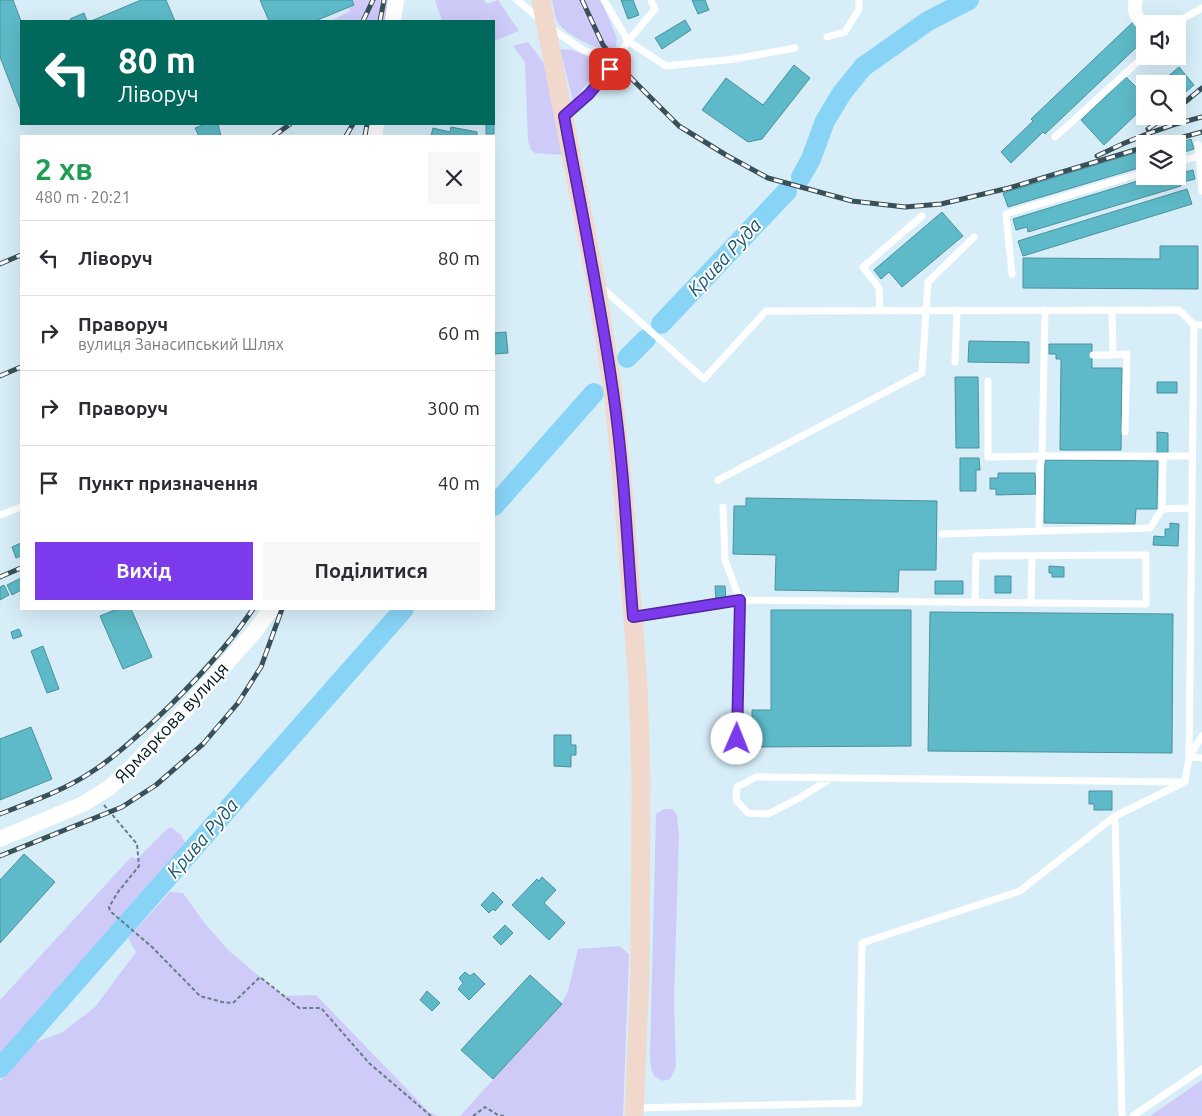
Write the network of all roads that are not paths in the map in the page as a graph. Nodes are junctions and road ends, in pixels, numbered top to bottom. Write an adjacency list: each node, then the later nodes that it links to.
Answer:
1 (396, 0): 11 (street)
2 (517, 0): 12 (lane)
3 (540, 0): 12 (main road)
4 (604, 0): 14 (lane)
5 (651, 0): 14 (lane)
6 (859, 0): 13 (lane)
7 (1136, 0): 9 (street)
8 (1202, 8): 10 (lane)
9 (1136, 15)
10 (1186, 17)
11 (393, 20)
12 (545, 24): 16 (lane); 18 (main road)
13 (827, 37)
14 (628, 41): 15 (lane); 16 (lane)
15 (795, 48)
16 (615, 60): 18 (lane)
17 (1136, 64): 19 (lane)
18 (564, 116): 28 (main road)
19 (1055, 137)
20 (1198, 144): 21 (lane)
21 (1199, 156): 22 (lane); 24 (lane)
22 (1186, 160)
23 (1136, 175): 27 (lane)
24 (1202, 192)
25 (922, 216): 29 (lane)
26 (974, 237): 30 (lane)
27 (1012, 274)
28 (596, 283): 29 (lane); 57 (main road)
29 (880, 310): 30 (lane)
30 (926, 310): 31 (lane); 44 (lane)
31 (957, 310): 32 (lane); 38 (lane)
32 (1045, 310): 33 (lane); 41 (lane)
33 (1112, 310): 34 (lane); 37 (lane)
34 (1194, 325): 35 (lane); 43 (lane)
35 (1202, 325)
36 (1093, 354): 37 (lane)
37 (1112, 355): 40 (lane)
38 (955, 362)
39 (988, 381): 41 (lane)
40 (1125, 432)
41 (1042, 456): 42 (lane); 50 (lane)
42 (1163, 456): 43 (lane); 48 (lane)
43 (1192, 456): 47 (lane)
44 (718, 480)
45 (20, 507): 49 (lane)
46 (723, 507): 53 (lane)
47 (1192, 508): 48 (lane); 60 (lane)
48 (1162, 509): 50 (lane)
49 (0, 515)
50 (1039, 530): 51 (lane)
51 (942, 534)
52 (1032, 556): 54 (lane); 55 (lane); 55 (lane)
53 (740, 600): 54 (lane); 57 (lane); 59 (lane)
54 (976, 602): 55 (lane)
55 (1031, 603)
56 (270, 610): 65 (street, Ярмаркова вулиця)
57 (633, 617): 68 (main road)
58 (1202, 736): 60 (lane)
59 (737, 739)
60 (1189, 757): 61 (lane); 63 (lane)
61 (1202, 758)
62 (831, 778): 62 (lane); 63 (lane)
63 (1185, 782): 64 (lane)
64 (1115, 816): 67 (lane); 70 (lane)
65 (0, 839)
66 (1202, 1070): 71 (lane)
67 (660, 1108): 68 (lane); 69 (lane)
68 (634, 1112)
69 (663, 1116)
70 (1122, 1116)
71 (1133, 1116)

